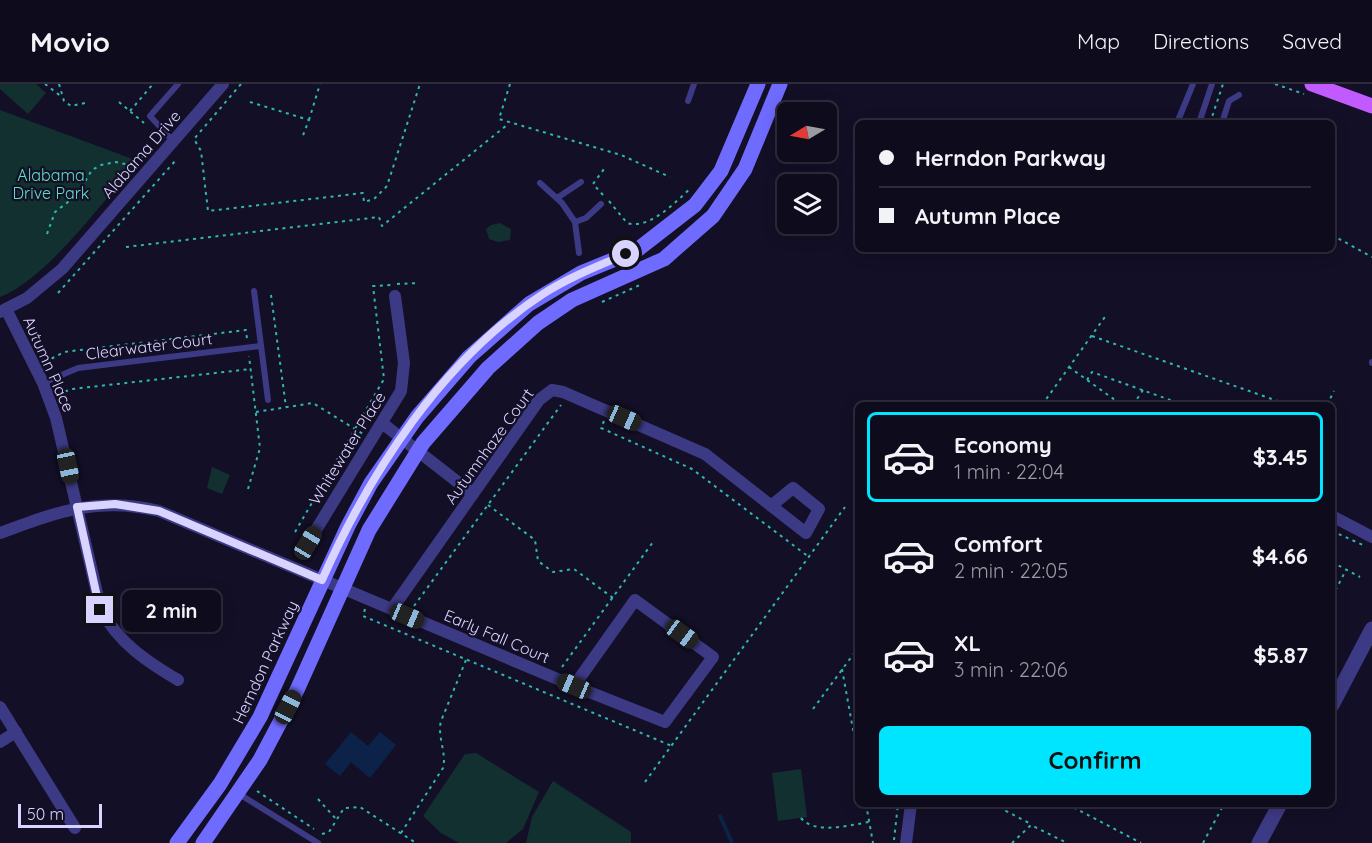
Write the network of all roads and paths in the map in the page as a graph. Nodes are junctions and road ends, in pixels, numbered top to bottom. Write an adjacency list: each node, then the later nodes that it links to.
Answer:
1 (45, 84): 18 (path)
2 (59, 84): 18 (path)
3 (153, 84): 24 (path)
4 (178, 84): 35 (lane)
5 (224, 84): 35 (street, Alabama Drive)
6 (241, 84): 8 (path)
7 (320, 84): 26 (path)
8 (420, 84)
9 (510, 84): 39 (path)
10 (694, 84): 19 (lane)
11 (758, 84): 83 (main road, Herndon Parkway)
12 (780, 84): 84 (main road)
13 (1193, 84): 25 (lane)
14 (1212, 84): 29 (lane)
15 (1223, 84): 30 (path)
16 (1311, 84): 23 (main road)
17 (1239, 96): 31 (lane)
18 (63, 98): 22 (path)
19 (688, 101)
20 (119, 102): 24 (path)
21 (250, 102): 26 (path)
22 (85, 103)
23 (1372, 106)
24 (130, 111): 32 (path)
25 (1183, 114): 27 (lane); 28 (lane)
26 (309, 120): 34 (path)
27 (1179, 120)
28 (1183, 120)
29 (1200, 120)
30 (1211, 120)
31 (1223, 120)
32 (145, 124)
33 (507, 125): 48 (path)
34 (302, 138)
35 (174, 142): 56 (street, Alabama Drive)
36 (149, 151): 46 (path)
37 (176, 160): 53 (path)
38 (604, 169): 42 (path)
39 (670, 177)
40 (581, 182): 43 (lane)
41 (540, 183): 43 (lane)
42 (694, 184)
43 (557, 198): 45 (lane)
44 (601, 204): 45 (lane)
45 (575, 222): 49 (lane)
46 (47, 234)
47 (1335, 237): 50 (path)
48 (126, 247)
49 (579, 252)
50 (1372, 257)
51 (418, 283): 81 (path)
52 (254, 291): 59 (lane)
53 (58, 292)
54 (271, 295): 77 (path)
55 (395, 296): 80 (street, Whitewater Place)
56 (3, 311): 65 (street, Autumn Place)
57 (1107, 315): 58 (path)
58 (1092, 336): 62 (path); 75 (path)
59 (261, 346): 60 (lane, Clearwater Court); 68 (lane)
60 (248, 347): 61 (path); 63 (path); 65 (lane, Clearwater Court)
61 (44, 363)
62 (1069, 367): 64 (path); 71 (path)
63 (251, 369): 70 (path); 78 (path)
64 (1087, 380): 66 (path); 72 (path)
65 (43, 383): 89 (street, Autumn Place)
66 (1143, 390): 73 (path); 74 (path)
67 (1334, 391): 76 (path)
68 (268, 400)
69 (564, 401): 87 (path)
70 (60, 402)
71 (1044, 402)
72 (1118, 402)
73 (1135, 402)
74 (1176, 402)
75 (1280, 402)
76 (1328, 402)
77 (285, 407): 78 (path); 81 (path)
78 (256, 412): 85 (path)
79 (604, 419): 98 (path)
80 (382, 423): 83 (street); 97 (street, Whitewater Place)
81 (355, 429): 82 (path); 92 (path)
82 (363, 434)
83 (401, 438): 84 (street); 102 (main road, Herndon Parkway)
84 (417, 451): 86 (street); 103 (main road)
85 (248, 489)
86 (473, 494): 88 (street, Autumnhaze Court); 107 (street, Autumnhaze Court)
87 (488, 505): 105 (path); 108 (path)
88 (771, 506)
89 (77, 507): 94 (street, Early Fall Court); 102 (street, Early Fall Court); 114 (street, Autumn Place)
90 (845, 507): 98 (path)
91 (1335, 518): 95 (street)
92 (295, 532)
93 (1335, 532): 95 (path)
94 (0, 533)
95 (1368, 541)
96 (653, 542): 105 (path)
97 (308, 543)
98 (809, 557): 122 (path)
99 (1335, 564): 100 (path)
100 (1346, 570): 101 (path); 104 (path)
101 (1360, 577)
102 (322, 580): 103 (street, Early Fall Court); 140 (main road, Herndon Parkway)
103 (341, 589): 107 (street, Early Fall Court); 125 (main road)
104 (1335, 591)
105 (613, 598): 112 (path)
106 (359, 605): 111 (path)
107 (392, 609): 108 (street, Early Fall Court)
108 (407, 616): 115 (street, Early Fall Court)
109 (1372, 629): 116 (street)
110 (855, 652): 113 (path)
111 (466, 660): 122 (path); 139 (path)
112 (560, 669)
113 (842, 669): 118 (path); 120 (path)
114 (178, 680)
115 (574, 686): 115 (street, Early Fall Court)
116 (1335, 699)
117 (0, 707): 119 (street)
118 (813, 709)
119 (16, 732): 121 (street); 138 (street)
120 (855, 740)
121 (0, 742)
122 (672, 746): 123 (path)
123 (645, 782)
124 (256, 791): 135 (path)
125 (238, 794): 141 (main road); 142 (lane)
126 (318, 799): 135 (path)
127 (866, 807): 136 (path)
128 (897, 807): 145 (path)
129 (911, 807): 146 (street)
130 (1008, 807): 137 (path)
131 (1073, 807): 149 (path)
132 (1222, 807): 150 (path)
133 (1278, 807): 151 (street)
134 (801, 818): 136 (path)
135 (336, 820): 139 (path)
136 (869, 822): 144 (path)
137 (1031, 825): 147 (path); 148 (path)
138 (75, 828)
139 (401, 833): 143 (path)
140 (177, 843)
141 (203, 843)
142 (318, 843)
143 (416, 843)
144 (873, 843)
145 (894, 843)
146 (906, 843)
147 (1012, 843)
148 (1067, 843)
149 (1141, 843)
150 (1203, 843)
151 (1259, 843)

